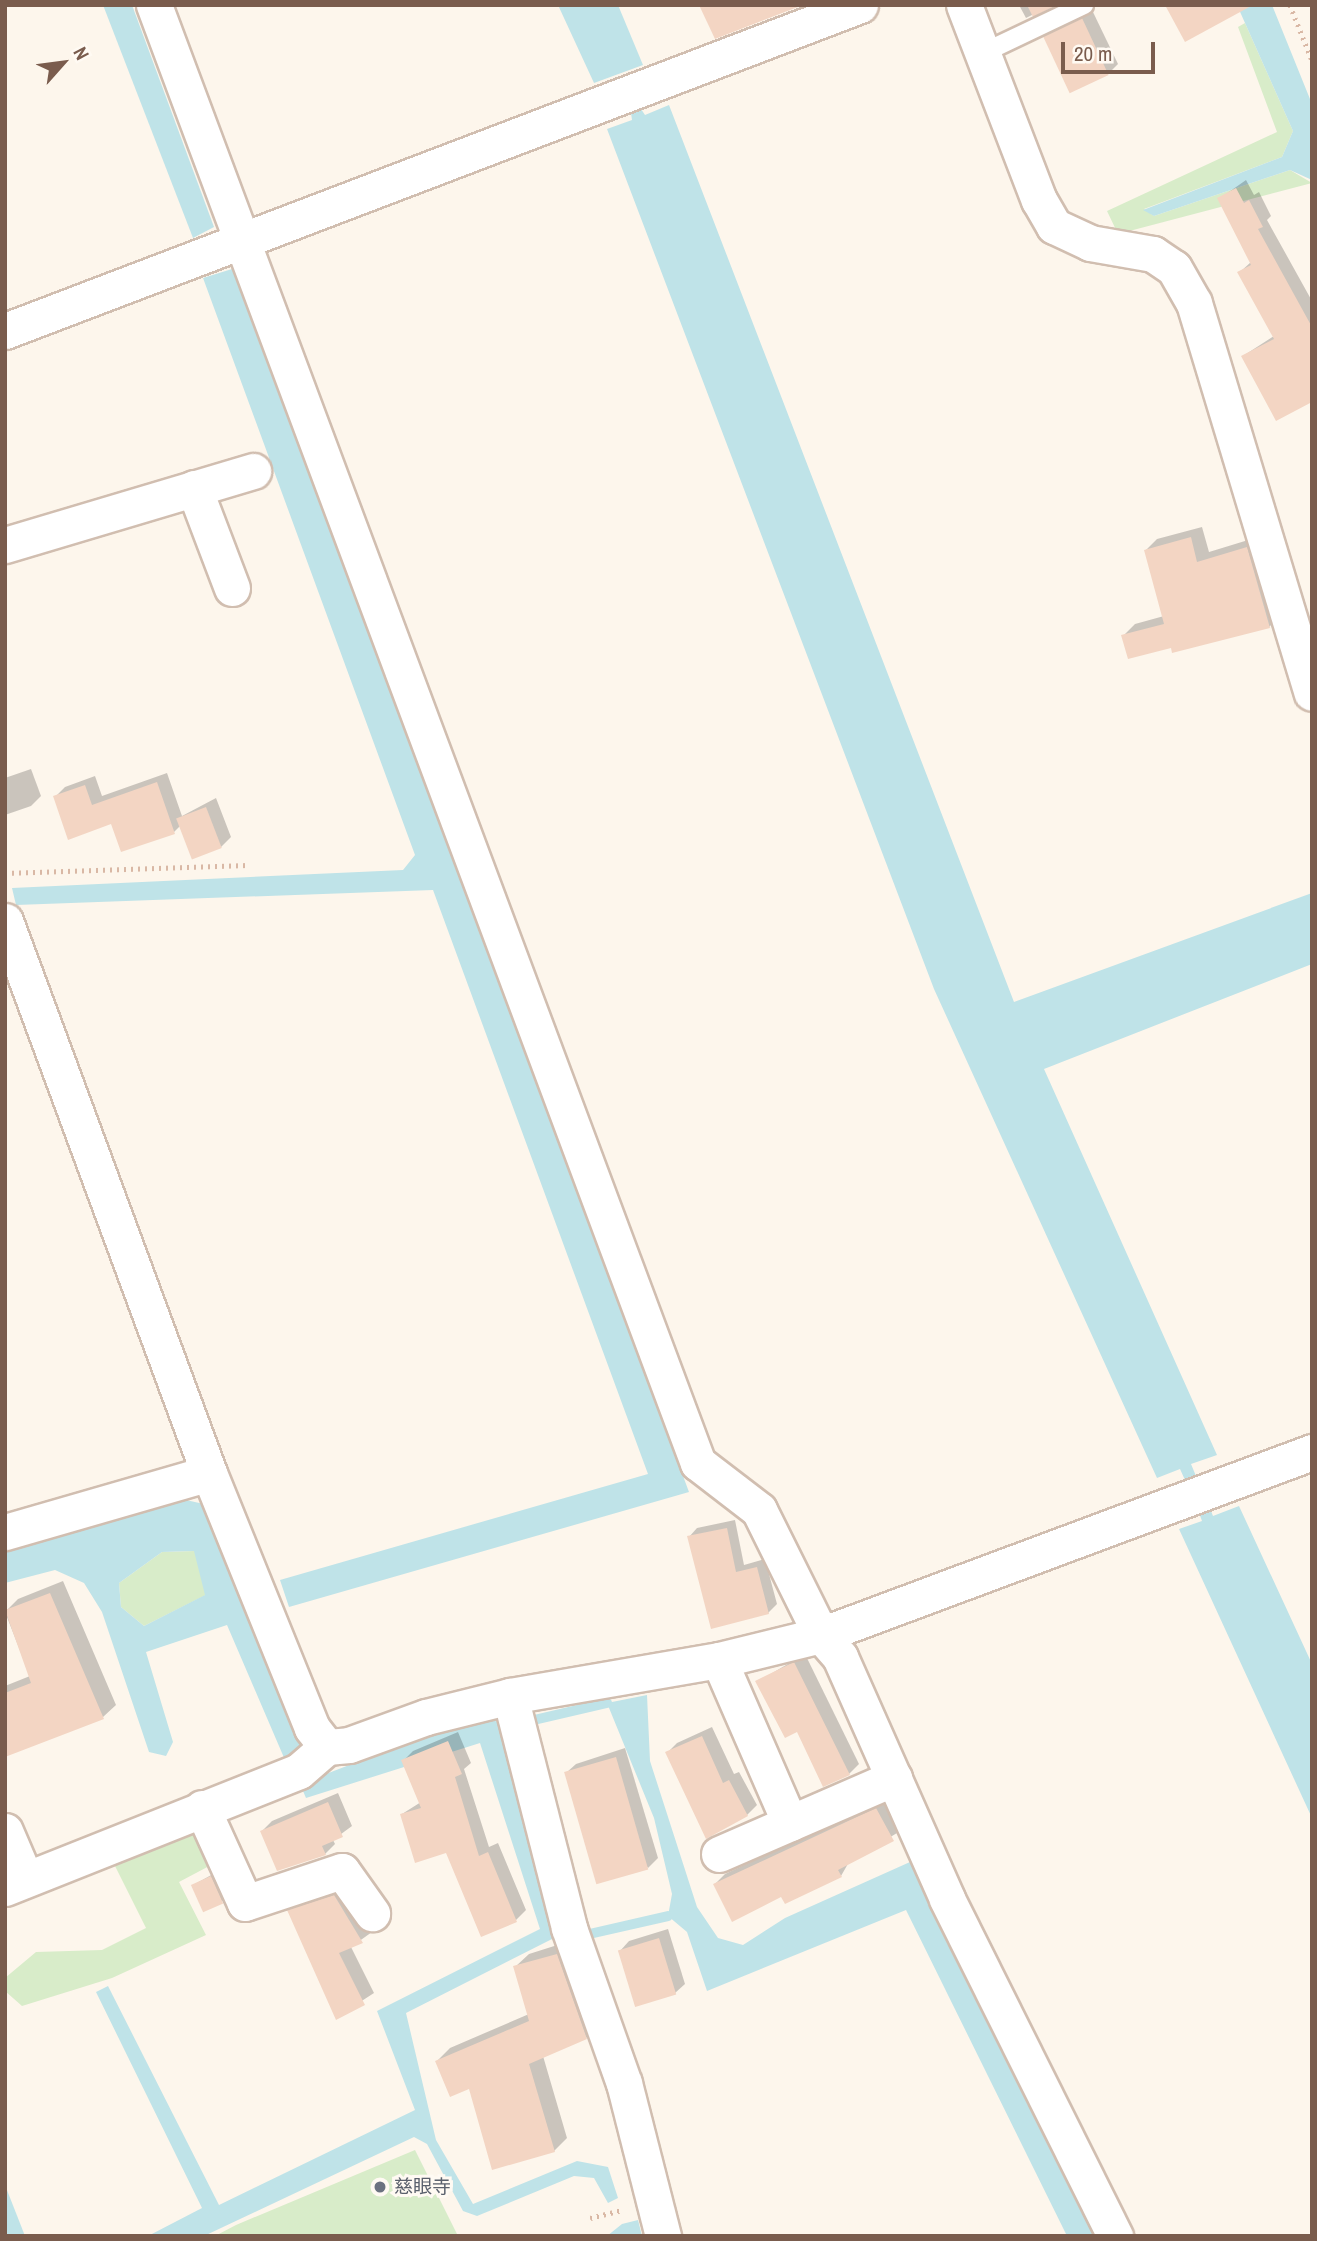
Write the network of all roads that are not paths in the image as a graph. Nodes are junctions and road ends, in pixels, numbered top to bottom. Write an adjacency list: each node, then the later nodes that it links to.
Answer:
1 (154, 5): 6 (street)
2 (860, 5): 6 (street)
3 (964, 5): 5 (street)
4 (1084, 5): 5 (lane)
5 (983, 53): 12 (street)
6 (240, 242): 7 (street); 17 (street)
7 (5, 331)
8 (253, 471): 9 (street)
9 (194, 488): 10 (street); 11 (street)
10 (5, 545)
11 (232, 588)
12 (1312, 693)
13 (5, 921): 15 (street)
14 (1312, 1452): 17 (street)
15 (209, 1473): 16 (street); 20 (street)
16 (5, 1532)
17 (821, 1635): 18 (street); 21 (street)
18 (719, 1660): 19 (street); 23 (street)
19 (510, 1696): 20 (street); 28 (street)
20 (327, 1747): 22 (street)
21 (894, 1778): 23 (street); 29 (street)
22 (202, 1808): 26 (street); 27 (street)
23 (790, 1823): 25 (street)
24 (5, 1830): 26 (street)
25 (719, 1854)
26 (15, 1883)
27 (372, 1913)
28 (663, 2236)
29 (1115, 2236)

